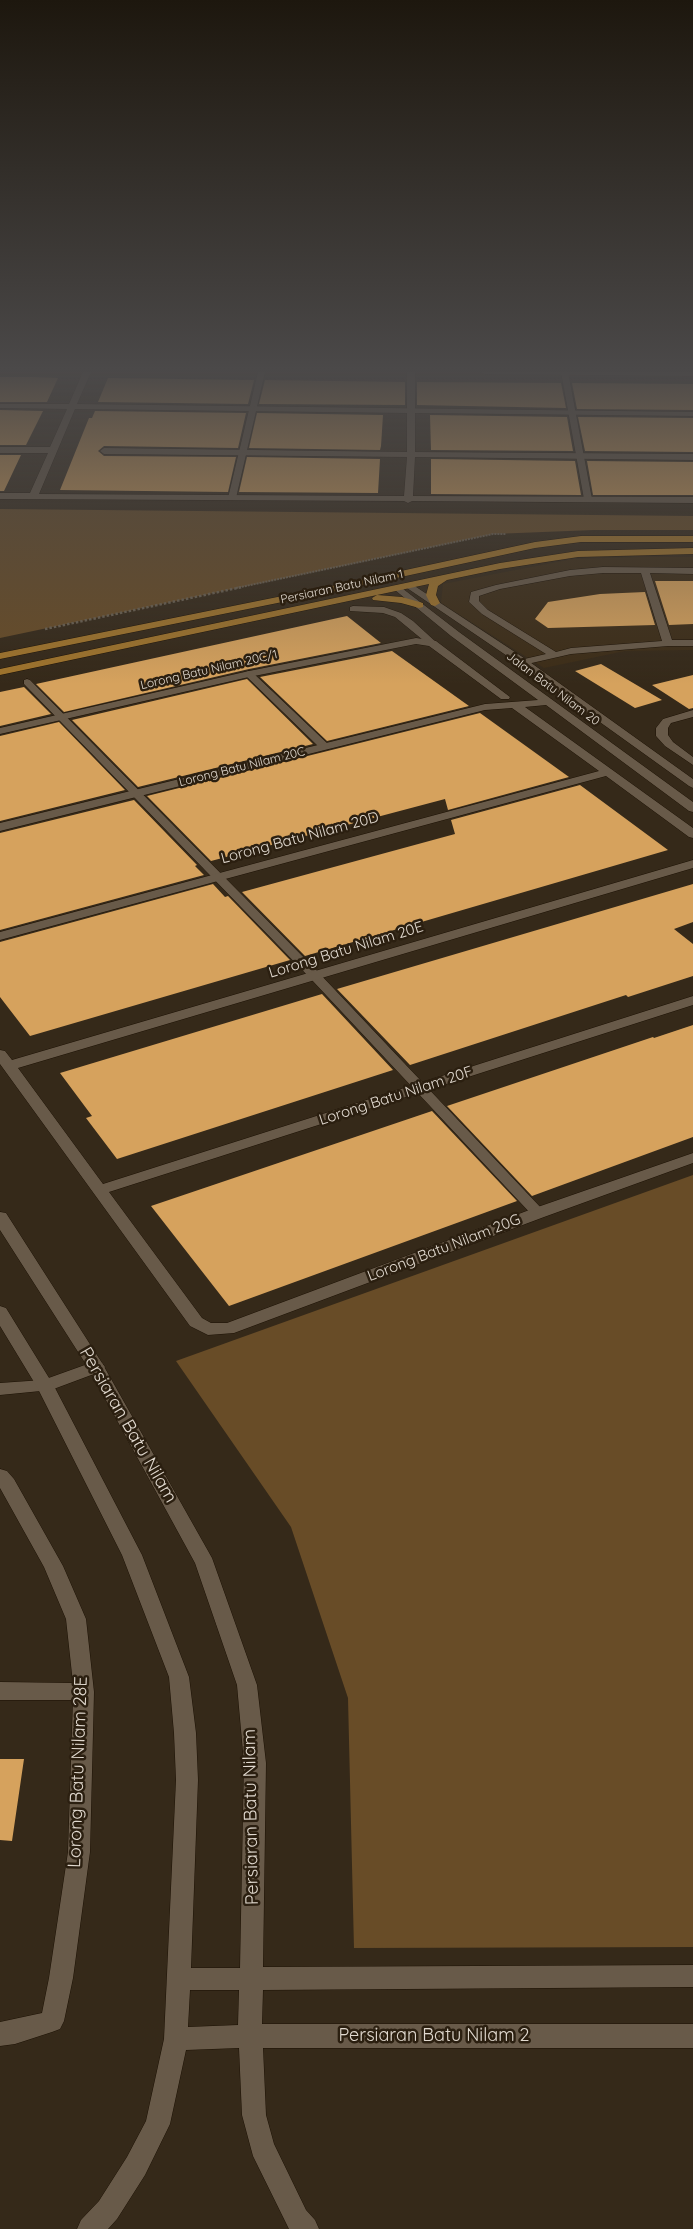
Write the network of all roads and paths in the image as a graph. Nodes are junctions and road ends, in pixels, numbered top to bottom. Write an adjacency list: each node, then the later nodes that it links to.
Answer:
1 (42, 476): 6 (street)
2 (237, 476): 7 (lane)
3 (410, 476): 9 (street)
4 (583, 476): 8 (lane)
5 (0, 496): 6 (street)
6 (33, 497): 7 (street)
7 (232, 498): 9 (street)
8 (588, 499): 9 (street); 10 (street)
9 (408, 500)
10 (693, 500)
11 (693, 540): 13 (main road, Persiaran Batu Nilam 1)
12 (692, 551): 16 (main road, Persiaran Batu Nilam 1)
13 (450, 564): 17 (main road); 19 (main road, Persiaran Batu Nilam 1)
14 (645, 571): 15 (lane); 25 (lane); 27 (lane)
15 (693, 571)
16 (444, 578): 18 (main road, Persiaran Batu Nilam 1); 21 (main road)
17 (398, 586): 18 (main road, Persiaran Batu Nilam 1); 19 (main road); 20 (main road, Persiaran Batu Nilam 1); 22 (street, Jalan Batu Nilam 20)
18 (410, 586): 21 (street, Jalan Batu Nilam 20)
19 (327, 590): 28 (main road, Persiaran Batu Nilam 1)
20 (356, 597): 22 (main road); 30 (main road, Persiaran Batu Nilam 1)
21 (435, 603): 29 (street, Jalan Batu Nilam 20)
22 (419, 606): 33 (street, Jalan Batu Nilam 20)
23 (353, 609): 24 (lane)
24 (428, 642): 31 (street, Lorong Batu Nilam 20C/1); 34 (street)
25 (668, 643): 26 (lane); 27 (lane)
26 (693, 643)
27 (553, 654): 29 (lane)
28 (0, 656)
29 (523, 662): 40 (street, Jalan Batu Nilam 20)
30 (0, 672)
31 (249, 674): 39 (street, Lorong Batu Nilam 20C/1); 42 (lane)
32 (27, 682): 39 (lane)
33 (527, 686): 34 (street); 35 (street, Jalan Batu Nilam 20); 40 (street)
34 (505, 697): 37 (street)
35 (548, 702): 36 (street); 47 (street, Jalan Batu Nilam 20)
36 (516, 705): 37 (street); 44 (street)
37 (485, 707): 42 (street, Lorong Batu Nilam 20C)
38 (693, 713): 43 (street)
39 (61, 717): 41 (street, Lorong Batu Nilam 20C/1); 46 (lane)
40 (614, 728): 45 (street, Jalan Batu Nilam 20)
41 (0, 731)
42 (324, 747): 46 (street, Lorong Batu Nilam 20C)
43 (693, 762)
44 (609, 772): 49 (street); 51 (street, Lorong Batu Nilam 20D)
45 (693, 784)
46 (135, 794): 48 (street, Lorong Batu Nilam 20C); 51 (lane)
47 (693, 808)
48 (0, 827)
49 (693, 834)
50 (693, 864): 53 (street, Lorong Batu Nilam 20E)
51 (218, 877): 52 (street, Lorong Batu Nilam 20D); 53 (lane)
52 (0, 936)
53 (315, 976): 55 (street, Lorong Batu Nilam 20E); 56 (lane)
54 (693, 1000): 56 (street, Lorong Batu Nilam 20F)
55 (4, 1060): 58 (street)
56 (422, 1088): 58 (street, Lorong Batu Nilam 20F); 59 (lane)
57 (693, 1158): 59 (street, Lorong Batu Nilam 20G)
58 (99, 1190): 59 (street, Lorong Batu Nilam 20G)
59 (538, 1213)
60 (0, 1217): 62 (street, Persiaran Batu Nilam)
61 (0, 1312): 63 (street)
62 (96, 1367): 63 (street); 69 (street, Persiaran Batu Nilam)
63 (45, 1386): 64 (street); 70 (street)
64 (0, 1389)
65 (4, 1480): 67 (street, Lorong Batu Nilam 28E)
66 (0, 1691): 67 (street)
67 (84, 1692): 71 (street, Lorong Batu Nilam 28E)
68 (693, 1976): 69 (street)
69 (251, 1978): 70 (street); 72 (street, Persiaran Batu Nilam)
70 (180, 1980): 74 (street)
71 (0, 2034)
72 (250, 2036): 73 (street, Persiaran Batu Nilam 2); 74 (street, Persiaran Batu Nilam 2); 76 (street, Persiaran Batu Nilam)
73 (693, 2036)
74 (176, 2039): 75 (street)
75 (90, 2229)
76 (306, 2229)

